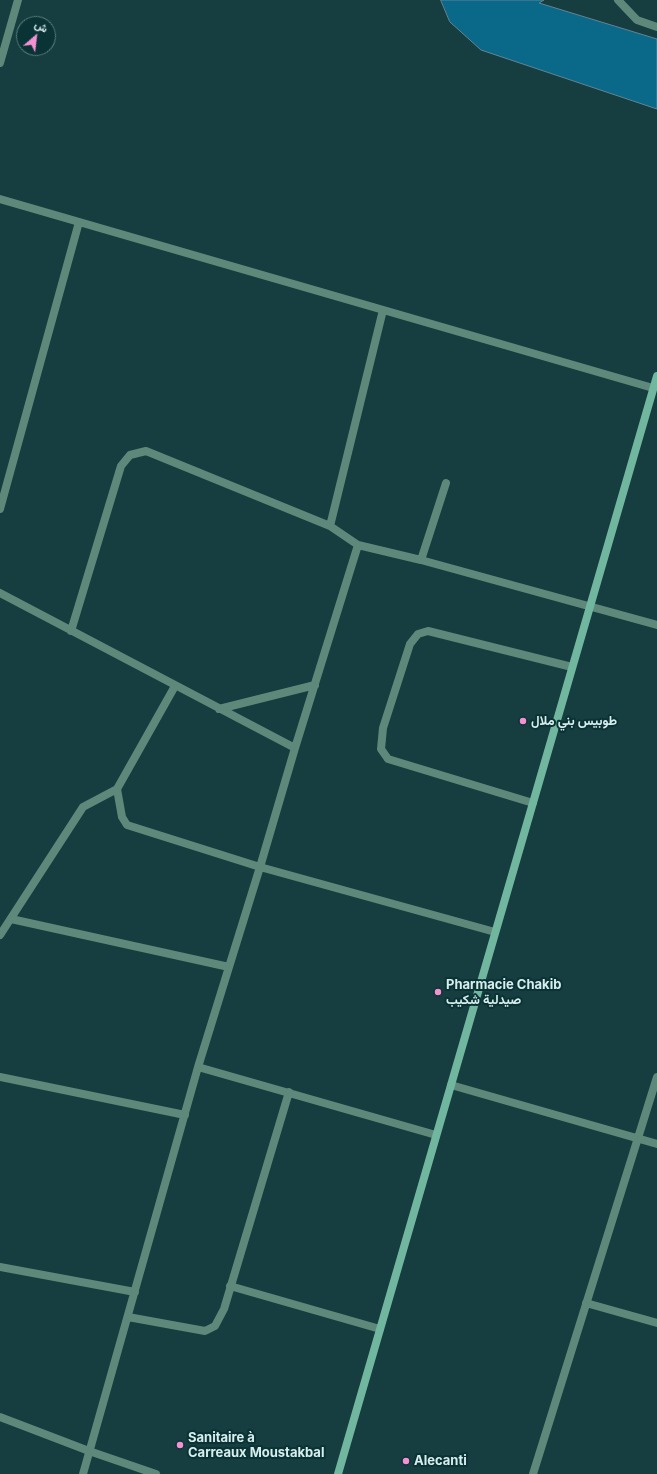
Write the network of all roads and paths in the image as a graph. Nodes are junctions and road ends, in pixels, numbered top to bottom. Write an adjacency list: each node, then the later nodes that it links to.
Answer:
1 (18, 0): 4 (street)
2 (618, 0): 3 (street)
3 (657, 27)
4 (0, 62)
5 (0, 199): 6 (street)
6 (79, 222): 7 (street); 11 (street)
7 (383, 310): 9 (street); 12 (street)
8 (657, 376): 9 (main road)
9 (653, 388): 16 (main road)
10 (446, 483): 14 (street)
11 (0, 509)
12 (330, 526): 13 (street); 18 (street)
13 (358, 545): 14 (street); 20 (street)
14 (421, 560): 16 (street)
15 (0, 594): 18 (street)
16 (590, 606): 17 (street); 19 (main road)
17 (657, 625)
18 (71, 631): 21 (street)
19 (572, 667): 25 (main road); 25 (street)
20 (315, 685): 22 (street); 23 (street)
21 (175, 686): 22 (street); 24 (street)
22 (218, 709): 23 (street)
23 (295, 748): 26 (street)
24 (117, 789): 26 (street); 27 (street)
25 (533, 803): 28 (main road)
26 (260, 868): 28 (street); 30 (street)
27 (11, 919): 29 (street); 30 (street)
28 (495, 932): 34 (main road)
29 (0, 935)
30 (229, 967): 31 (street)
31 (198, 1067): 35 (street); 36 (street)
32 (0, 1077): 36 (street)
33 (657, 1077): 38 (street)
34 (451, 1085): 37 (main road); 38 (street)
35 (290, 1092): 37 (street); 41 (street)
36 (185, 1115): 42 (street)
37 (436, 1135): 46 (main road)
38 (638, 1138): 39 (street); 43 (street)
39 (657, 1144)
40 (0, 1267): 42 (street)
41 (230, 1286): 44 (street); 46 (street)
42 (135, 1292): 44 (street)
43 (586, 1303): 45 (street); 52 (street)
44 (128, 1317): 48 (street)
45 (657, 1323)
46 (380, 1329): 51 (main road)
47 (0, 1417): 48 (street)
48 (89, 1451): 49 (street); 50 (street)
49 (83, 1474)
50 (156, 1474)
51 (338, 1474)
52 (533, 1474)

